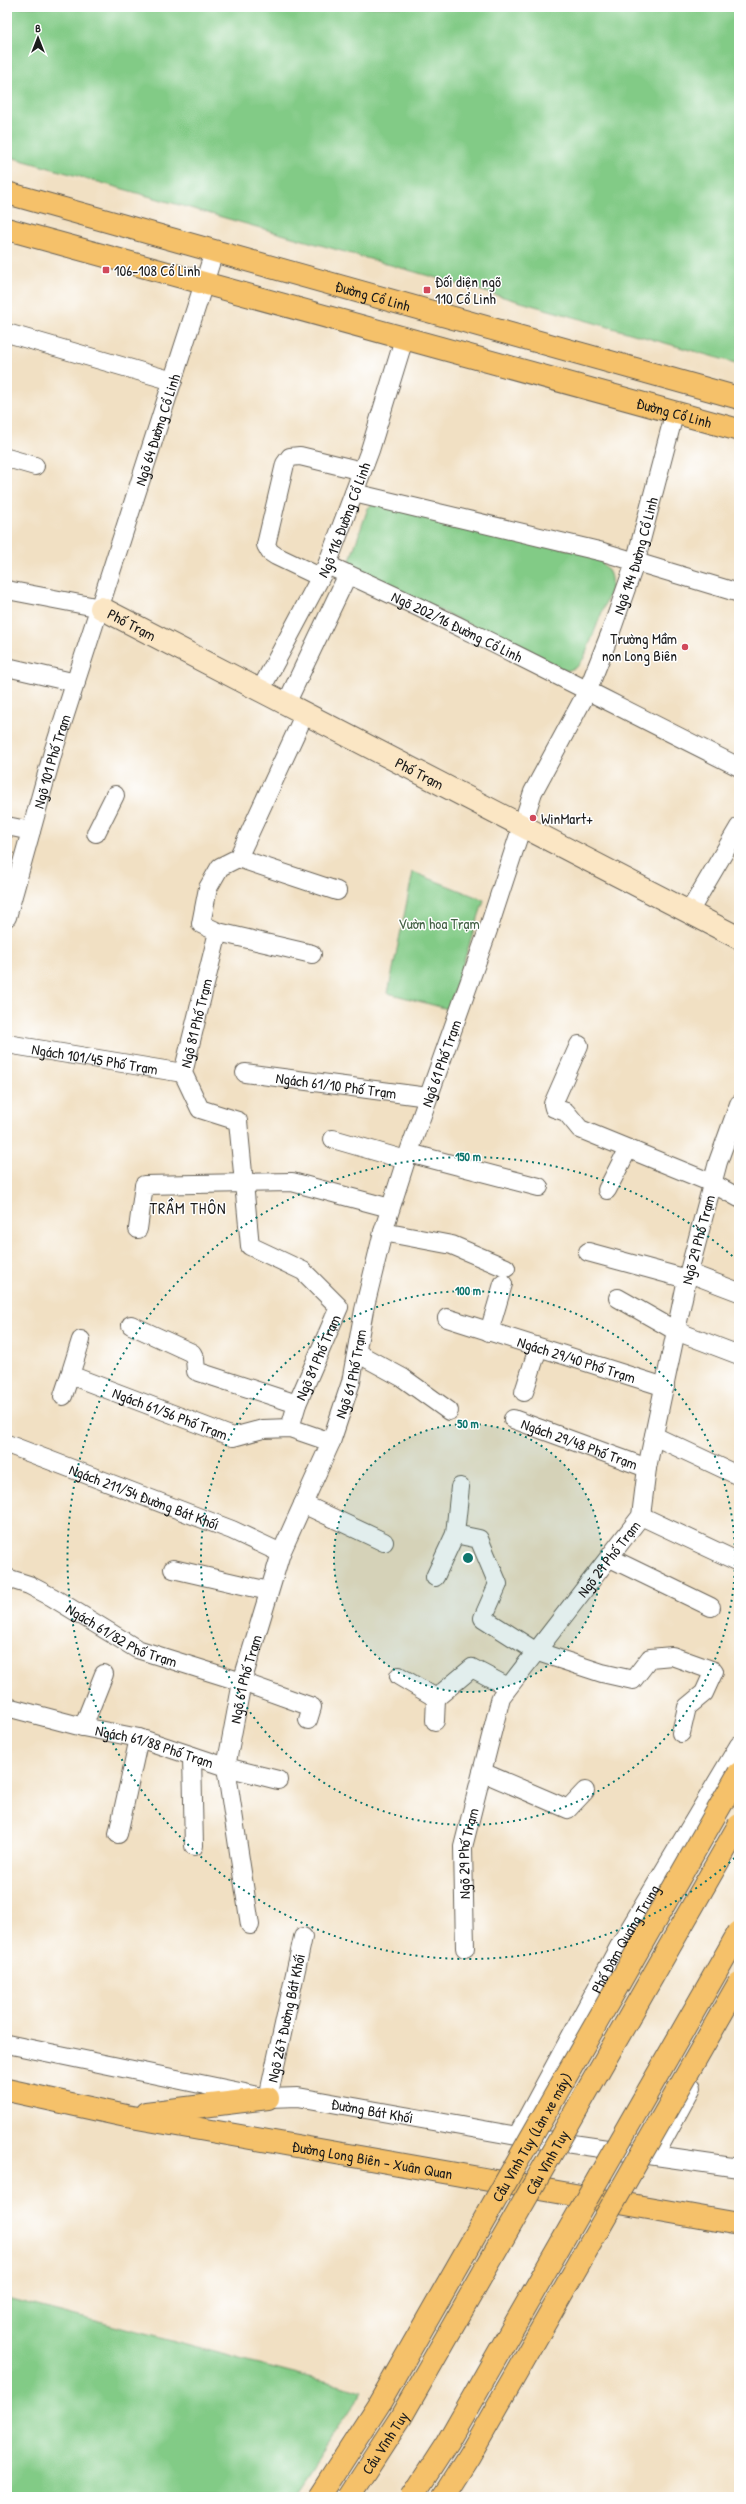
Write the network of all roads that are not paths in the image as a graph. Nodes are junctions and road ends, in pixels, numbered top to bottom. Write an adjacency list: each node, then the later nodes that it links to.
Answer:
1 (7, 193): 3 (main road, Đường Cổ Linh)
2 (7, 229): 4 (main road, Đường Cổ Linh)
3 (214, 252): 4 (street, Ngõ 64 Đường Cổ Linh); 8 (main road, Đường Cổ Linh)
4 (204, 284): 6 (main road, Đường Cổ Linh); 7 (street, Ngõ 64 Đường Cổ Linh)
5 (7, 333): 7 (street)
6 (404, 339): 9 (main road, Đường Cổ Linh); 13 (street, Ngõ 116 Đường Cổ Linh)
7 (173, 381): 20 (street, Ngõ 64 Đường Cổ Linh)
8 (739, 398)
9 (675, 411): 10 (main road, Đường Cổ Linh); 15 (street, Ngõ 144 Đường Cổ Linh)
10 (739, 430)
11 (7, 458): 12 (street)
12 (35, 466)
13 (362, 470): 14 (street, Ngõ 116 Đường Cổ Linh); 16 (street, Ngõ 202/16 Đường Cổ Linh)
14 (354, 493): 15 (street); 16 (street, Ngõ 116 Đường Cổ Linh)
15 (635, 563): 19 (street); 24 (street, Ngõ 144 Đường Cổ Linh)
16 (323, 571): 17 (street, Ngõ 202/16 Đường Cổ Linh); 23 (street, Ngõ 116 Đường Cổ Linh)
17 (348, 574): 24 (street, Ngõ 202/16 Đường Cổ Linh); 25 (street)
18 (7, 590): 20 (street)
19 (739, 593)
20 (101, 608): 22 (street, Ngõ 101 Phố Trạm); 23 (street, Phố Trạm)
21 (7, 667): 22 (street)
22 (76, 683): 31 (street, Ngõ 101 Phố Trạm)
23 (260, 691): 25 (street, Phố Trạm)
24 (587, 692): 26 (street, Ngõ 202/16 Đường Cổ Linh); 28 (street, Ngõ 144 Đường Cổ Linh)
25 (295, 709): 28 (street, Phố Trạm); 33 (street)
26 (739, 767)
27 (115, 795): 32 (street)
28 (521, 825): 35 (street, Phố Trạm); 44 (street, Ngõ 61 Phố Trạm)
29 (7, 826): 31 (street)
30 (739, 827): 35 (street)
31 (31, 831): 36 (street, Ngõ 101 Phố Trạm)
32 (96, 833)
33 (238, 858): 34 (street); 37 (street)
34 (337, 891)
35 (689, 912): 38 (street, Phố Trạm)
36 (7, 917)
37 (218, 932): 39 (street); 42 (street, Ngõ 81 Phố Trạm)
38 (739, 938)
39 (312, 954)
40 (7, 1044): 42 (street, Ngách 101/45 Phố Trạm)
41 (579, 1045): 47 (street)
42 (183, 1073): 49 (street, Ngõ 81 Phố Trạm)
43 (245, 1073): 44 (street, Ngách 61/10 Phố Trạm)
44 (428, 1097): 48 (street, Ngõ 61 Phố Trạm)
45 (737, 1113): 50 (street, Ngõ 29 Phố Trạm)
46 (333, 1139): 48 (street)
47 (628, 1149): 50 (street); 52 (street)
48 (407, 1156): 51 (street); 54 (street, Ngõ 61 Phố Trạm)
49 (243, 1183): 54 (street); 55 (street); 73 (street, Ngõ 81 Phố Trạm)
50 (712, 1183): 53 (street); 58 (street, Ngõ 29 Phố Trạm)
51 (538, 1187)
52 (607, 1190)
53 (739, 1198)
54 (390, 1208): 56 (street, Ngõ 61 Phố Trạm)
55 (138, 1229)
56 (383, 1232): 64 (street); 67 (street, Ngõ 61 Phố Trạm)
57 (588, 1252): 58 (street)
58 (688, 1276): 59 (street); 63 (street, Ngõ 29 Phố Trạm)
59 (739, 1292)
60 (618, 1298): 63 (street)
61 (447, 1318): 64 (street, Ngách 29/40 Phố Trạm)
62 (131, 1325): 73 (street)
63 (676, 1331): 68 (street); 70 (street, Ngõ 29 Phố Trạm)
64 (489, 1332): 66 (street, Ngách 29/40 Phố Trạm)
65 (81, 1340): 69 (street)
66 (538, 1348): 70 (street, Ngách 29/40 Phố Trạm); 71 (street)
67 (357, 1353): 74 (street); 78 (street, Ngõ 61 Phố Trạm)
68 (739, 1355)
69 (70, 1375): 72 (street); 76 (street, Ngách 61/56 Phố Trạm)
70 (665, 1387): 77 (street, Ngõ 29 Phố Trạm)
71 (524, 1392)
72 (63, 1396)
73 (296, 1404): 76 (street, Ngõ 81 Phố Trạm)
74 (449, 1411)
75 (513, 1419): 80 (street, Ngách 29/48 Phố Trạm)
76 (290, 1428): 78 (street, Ngách 61/56 Phố Trạm)
77 (654, 1436): 80 (street, Ngõ 29 Phố Trạm); 81 (street)
78 (331, 1442): 83 (street, Ngõ 61 Phố Trạm)
79 (7, 1444): 87 (street, Ngách 211/54 Đường Bát Khối)
80 (647, 1468): 84 (street, Ngõ 29 Phố Trạm)
81 (739, 1476)
82 (460, 1487): 85 (street)
83 (303, 1504): 86 (street); 87 (street, Ngõ 61 Phố Trạm)
84 (641, 1516): 88 (street, Ngõ 29 Phố Trạm); 89 (street)
85 (455, 1534): 91 (street); 95 (street)
86 (384, 1542)
87 (281, 1553): 93 (street, Ngõ 61 Phố Trạm)
88 (610, 1558): 94 (street); 95 (street, Ngõ 29 Phố Trạm)
89 (739, 1562)
90 (173, 1569): 93 (street)
91 (435, 1577)
92 (7, 1578): 98 (street, Ngách 61/82 Phố Trạm)
93 (269, 1591): 98 (street, Ngõ 61 Phố Trạm)
94 (711, 1607)
95 (535, 1651): 99 (street, Ngõ 29 Phố Trạm); 105 (street)
96 (104, 1674): 104 (street)
97 (399, 1676): 100 (street)
98 (242, 1682): 102 (street, Ngách 61/82 Phố Trạm); 109 (street, Ngõ 61 Phố Trạm)
99 (508, 1687): 100 (street); 110 (street, Ngõ 29 Phố Trạm)
100 (436, 1698): 103 (street)
101 (7, 1707): 104 (street, Ngách 61/88 Phố Trạm)
102 (308, 1720)
103 (435, 1721)
104 (83, 1727): 106 (street, Ngách 61/88 Phố Trạm)
105 (681, 1733)
106 (139, 1738): 108 (street, Ngách 61/88 Phố Trạm); 116 (street)
107 (739, 1745): 114 (street, Phố Đàm Quang Trung)
108 (192, 1756): 109 (street, Ngách 61/88 Phố Trạm); 118 (street)
109 (226, 1767): 112 (street, Ngách 61/88 Phố Trạm); 119 (street, Ngõ 61 Phố Trạm)
110 (482, 1772): 113 (street); 122 (street, Ngõ 29 Phố Trạm)
111 (739, 1773): 133 (main road, Cầu Vĩnh Tuy (Làn xe máy), bridge)
112 (278, 1780)
113 (585, 1791)
114 (697, 1818): 117 (street); 129 (street, Phố Đàm Quang Trung)
115 (739, 1824): 134 (main road, Cầu Vĩnh Tuy, bridge)
116 (118, 1834)
117 (739, 1840)
118 (194, 1846)
119 (250, 1925)
120 (739, 1932): 135 (main road, bridge)
121 (303, 1937): 127 (street, Ngõ 267 Đường Bát Khối)
122 (465, 1948)
123 (739, 1984): 136 (main road, bridge)
124 (739, 2000): 130 (street)
125 (7, 2044): 127 (street, Đường Bát Khối)
126 (7, 2090): 128 (main road, Đường Long Biên – Xuân Quan)
127 (268, 2098): 128 (main road); 129 (street, Đường Bát Khối)
128 (126, 2116): 132 (main road, Đường Long Biên – Xuân Quan)
129 (517, 2136): 130 (street, Đường Bát Khối)
130 (655, 2155): 131 (street, Đường Bát Khối)
131 (739, 2168)
132 (739, 2224)
133 (319, 2497)
134 (349, 2497)
135 (412, 2497)
136 (443, 2497)

